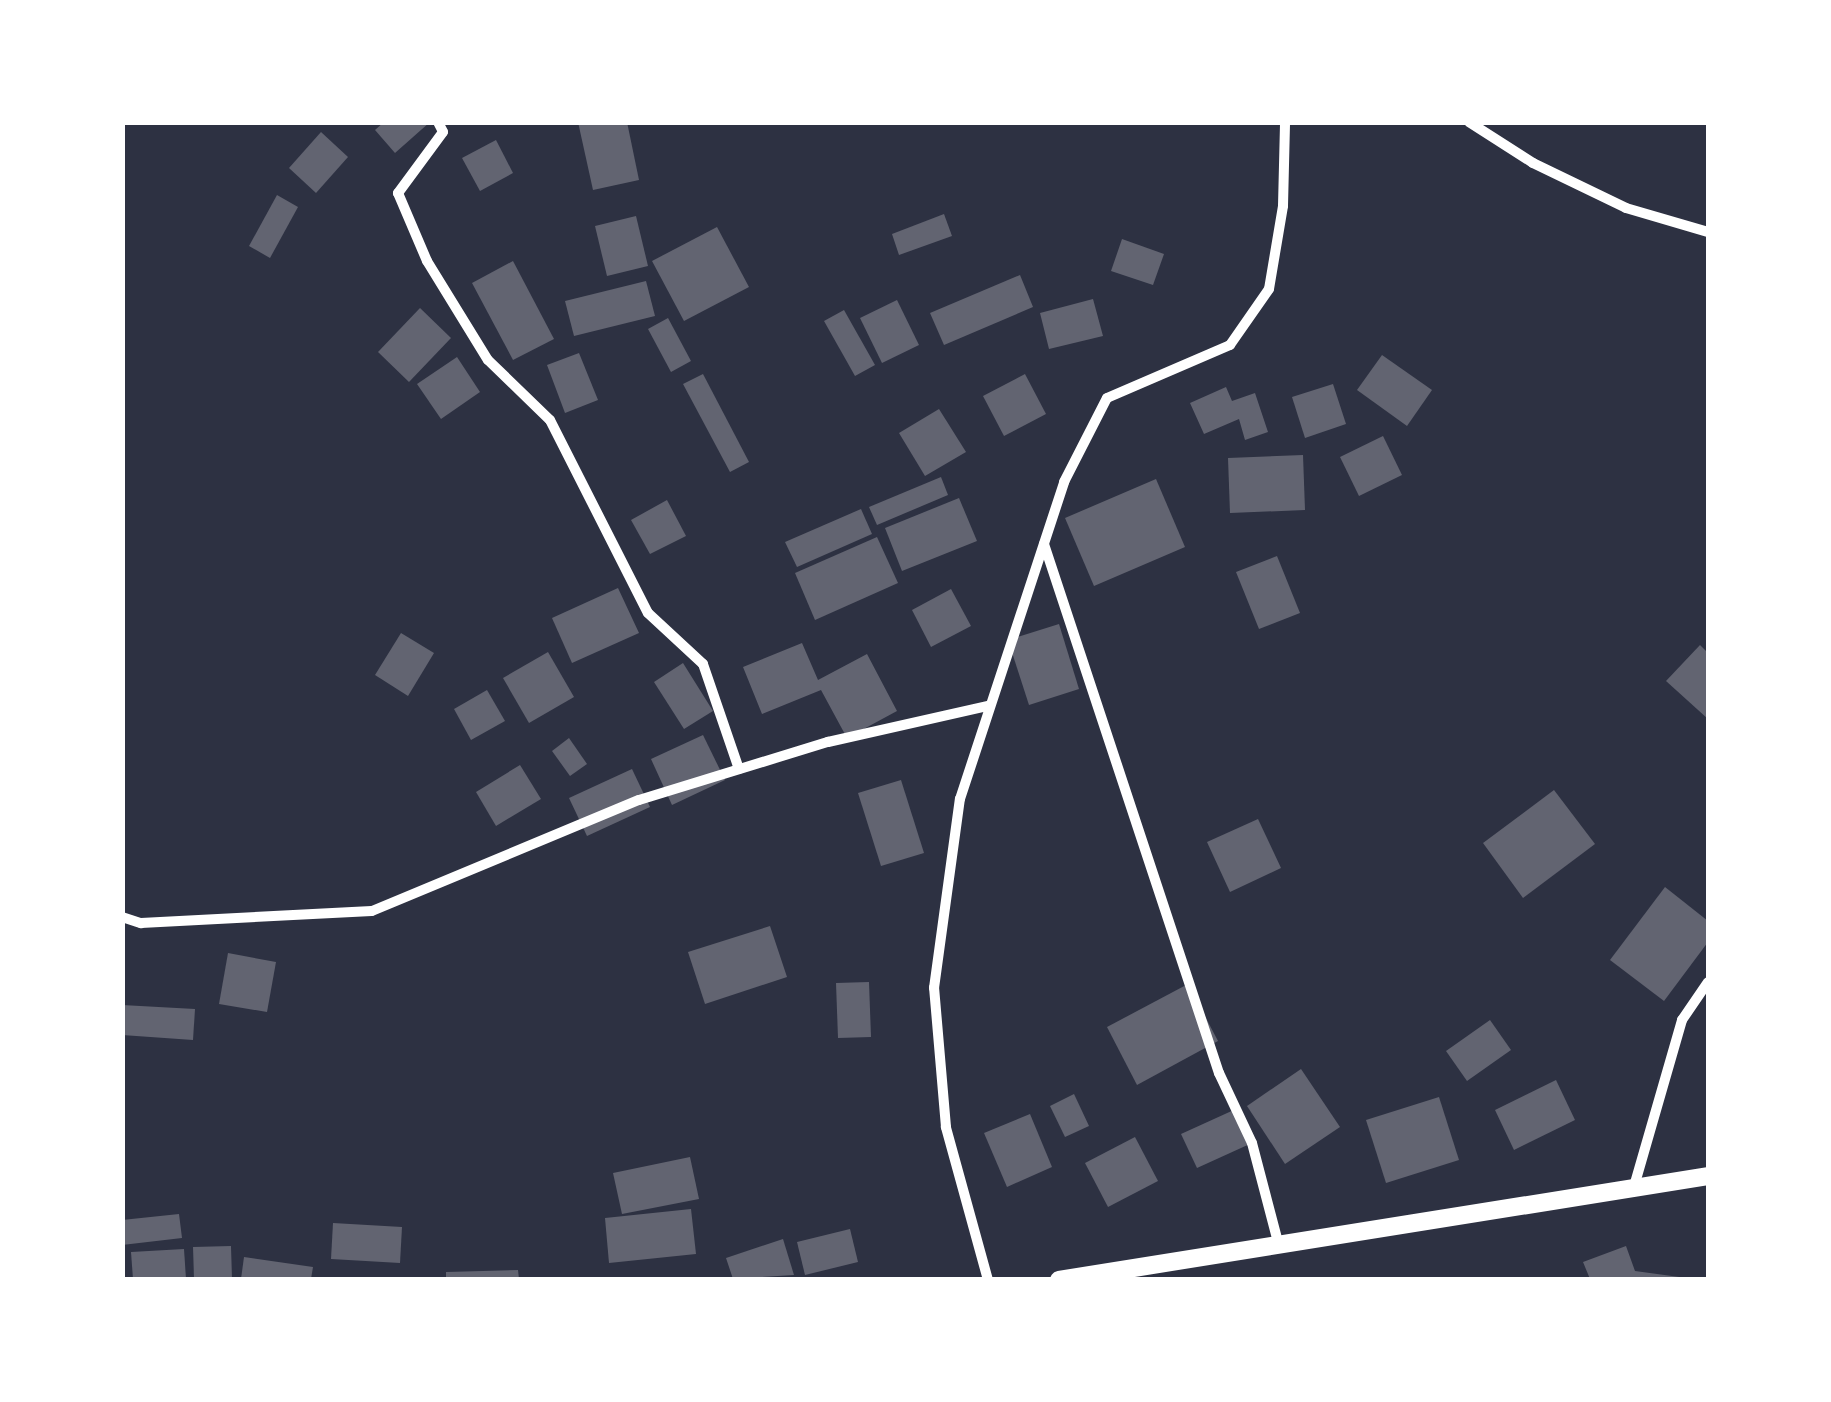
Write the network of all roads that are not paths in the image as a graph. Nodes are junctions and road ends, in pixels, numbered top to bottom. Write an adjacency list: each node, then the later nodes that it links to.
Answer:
1 (438, 122): 7 (street)
2 (1285, 122): 5 (street)
3 (1469, 122): 4 (street)
4 (1708, 232)
5 (1044, 543): 6 (street); 12 (street)
6 (988, 706): 7 (street); 13 (street)
7 (740, 769): 8 (street)
8 (122, 917)
9 (1708, 982): 11 (street)
10 (1708, 1176): 11 (street)
11 (1633, 1191): 12 (street)
12 (1279, 1246): 14 (street)
13 (988, 1280)
14 (1059, 1280)

